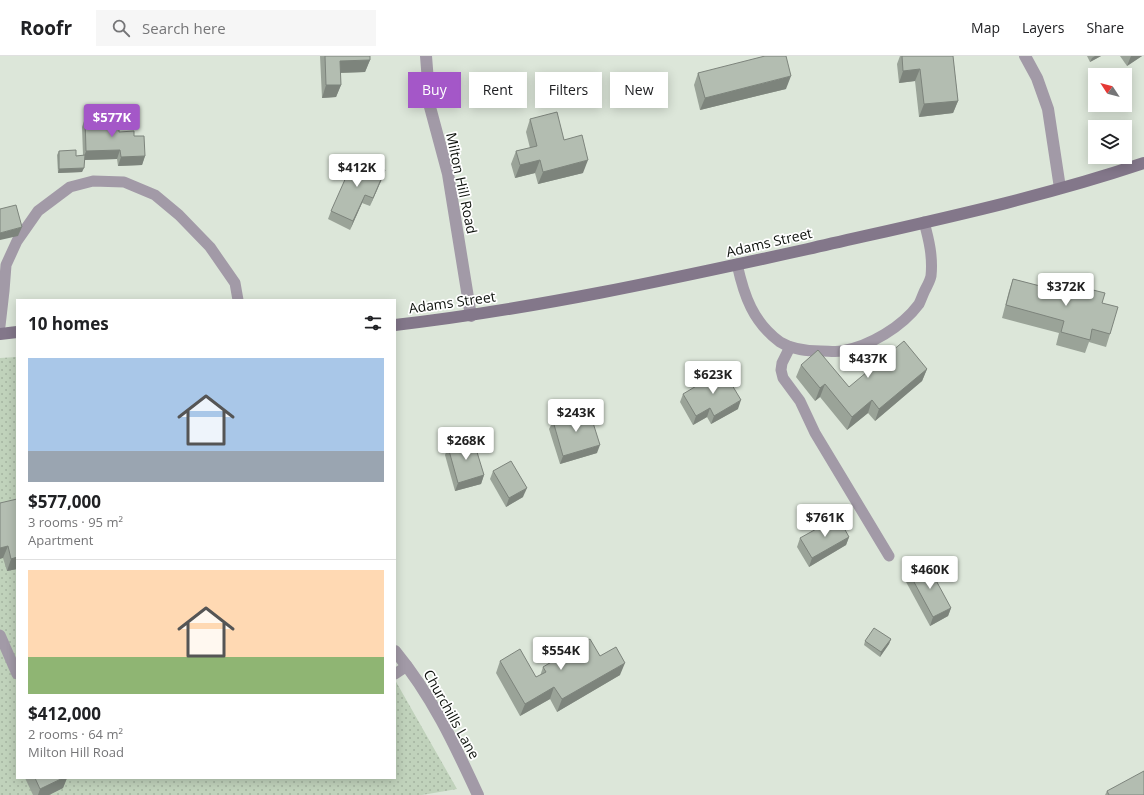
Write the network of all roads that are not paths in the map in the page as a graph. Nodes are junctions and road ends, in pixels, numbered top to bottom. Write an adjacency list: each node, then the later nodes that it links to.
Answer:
1 (426, 56): 8 (street, Milton Hill Road)
2 (1025, 56): 4 (street)
3 (1144, 163): 4 (main road, Adams Street)
4 (1060, 188): 5 (main road, Adams Street)
5 (924, 222): 6 (main road, Adams Street); 13 (lane)
6 (737, 264): 8 (main road, Adams Street); 13 (lane)
7 (238, 299): 10 (lane)
8 (471, 316): 9 (main road, Adams Street)
9 (396, 325)
10 (0, 326)
11 (16, 332): 12 (main road)
12 (0, 334)
13 (790, 347): 14 (lane)
14 (889, 556)
15 (0, 634): 18 (lane)
16 (396, 652): 17 (street, Churchills Lane)
17 (407, 666): 19 (lane); 20 (street, Churchills Lane)
18 (16, 672)
19 (396, 673)
20 (478, 795)

